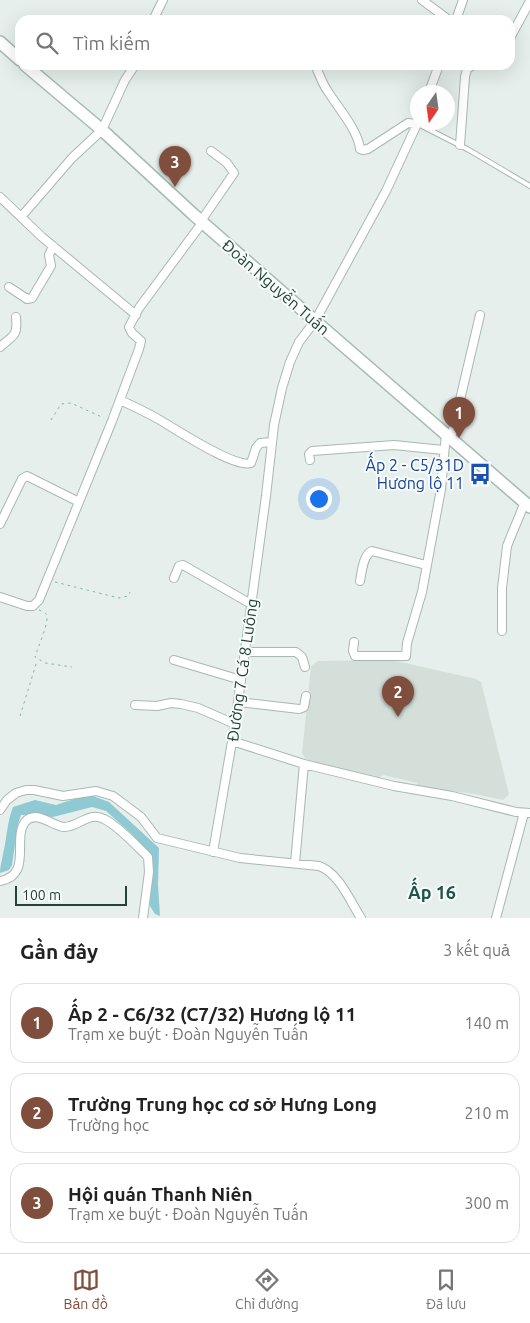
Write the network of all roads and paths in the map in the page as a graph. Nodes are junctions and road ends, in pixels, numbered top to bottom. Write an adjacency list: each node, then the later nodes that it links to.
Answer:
1 (163, 0): 5 (street)
2 (422, 0): 6 (street)
3 (463, 0): 7 (street)
4 (530, 0): 8 (street)
5 (156, 15)
6 (442, 15)
7 (458, 15)
8 (515, 30)
9 (0, 42): 10 (main road)
10 (15, 56)
11 (31, 70): 18 (main road, Đoàn Nguyễn Tuấn)
12 (132, 70): 18 (street)
13 (317, 70): 17 (street)
14 (437, 70): 16 (street)
15 (468, 70): 21 (street)
16 (432, 85)
17 (410, 123)
18 (102, 130): 25 (street); 26 (main road, Đoàn Nguyễn Tuấn)
19 (414, 130): 32 (street, Đường 7 Cá 8 Luông)
20 (431, 130): 21 (lane)
21 (460, 145): 23 (lane)
22 (211, 151): 26 (street)
23 (530, 186)
24 (0, 198): 25 (street)
25 (21, 217): 27 (street)
26 (202, 222): 29 (street); 32 (main road, Đoàn Nguyễn Tuấn)
27 (52, 246): 28 (street); 29 (street)
28 (8, 287)
29 (136, 315): 34 (street)
30 (480, 315): 37 (street)
31 (16, 317): 33 (street)
32 (315, 321): 37 (main road, Đoàn Nguyễn Tuấn); 38 (street, Đường 7 Cá 8 Luông)
33 (0, 347)
34 (120, 400): 36 (street); 38 (street)
35 (51, 420): 36 (path)
36 (112, 422): 41 (street)
37 (448, 436): 39 (street); 42 (main road, Đoàn Nguyễn Tuấn)
38 (272, 442): 50 (street, Đường 7 Cá 8 Luông)
39 (443, 450): 40 (street); 44 (street)
40 (310, 460)
41 (79, 502): 43 (street); 46 (street)
42 (528, 504): 52 (street)
43 (0, 524)
44 (426, 565): 47 (street); 53 (street)
45 (174, 578): 50 (street)
46 (47, 580): 48 (path); 51 (street)
47 (360, 581)
48 (130, 592)
49 (0, 597): 51 (street)
50 (251, 604): 54 (street, Đường 7 Cá 8 Luông)
51 (32, 606): 55 (path)
52 (502, 631)
53 (354, 642)
54 (245, 652): 58 (street); 59 (street, Đường 7 Cá 8 Luông)
55 (38, 660): 57 (path); 63 (path)
56 (174, 660): 59 (street)
57 (72, 667)
58 (305, 667)
59 (241, 680): 61 (street, Đường 7 Cá 8 Luông)
60 (306, 696): 61 (street)
61 (238, 702): 64 (street, Đường 7 Cá 8 Luông)
62 (135, 705): 64 (street)
63 (20, 716)
64 (235, 724): 65 (street, Đường 7 Cá 8 Luông)
65 (232, 741): 66 (street); 69 (street, Đường 7 Cá 8 Luông)
66 (304, 764): 68 (street); 70 (street)
67 (0, 810): 69 (street)
68 (527, 815): 74 (street)
69 (214, 852): 70 (street)
70 (295, 863): 73 (street)
71 (0, 881): 72 (street)
72 (143, 918)
73 (361, 918)
74 (496, 918)

